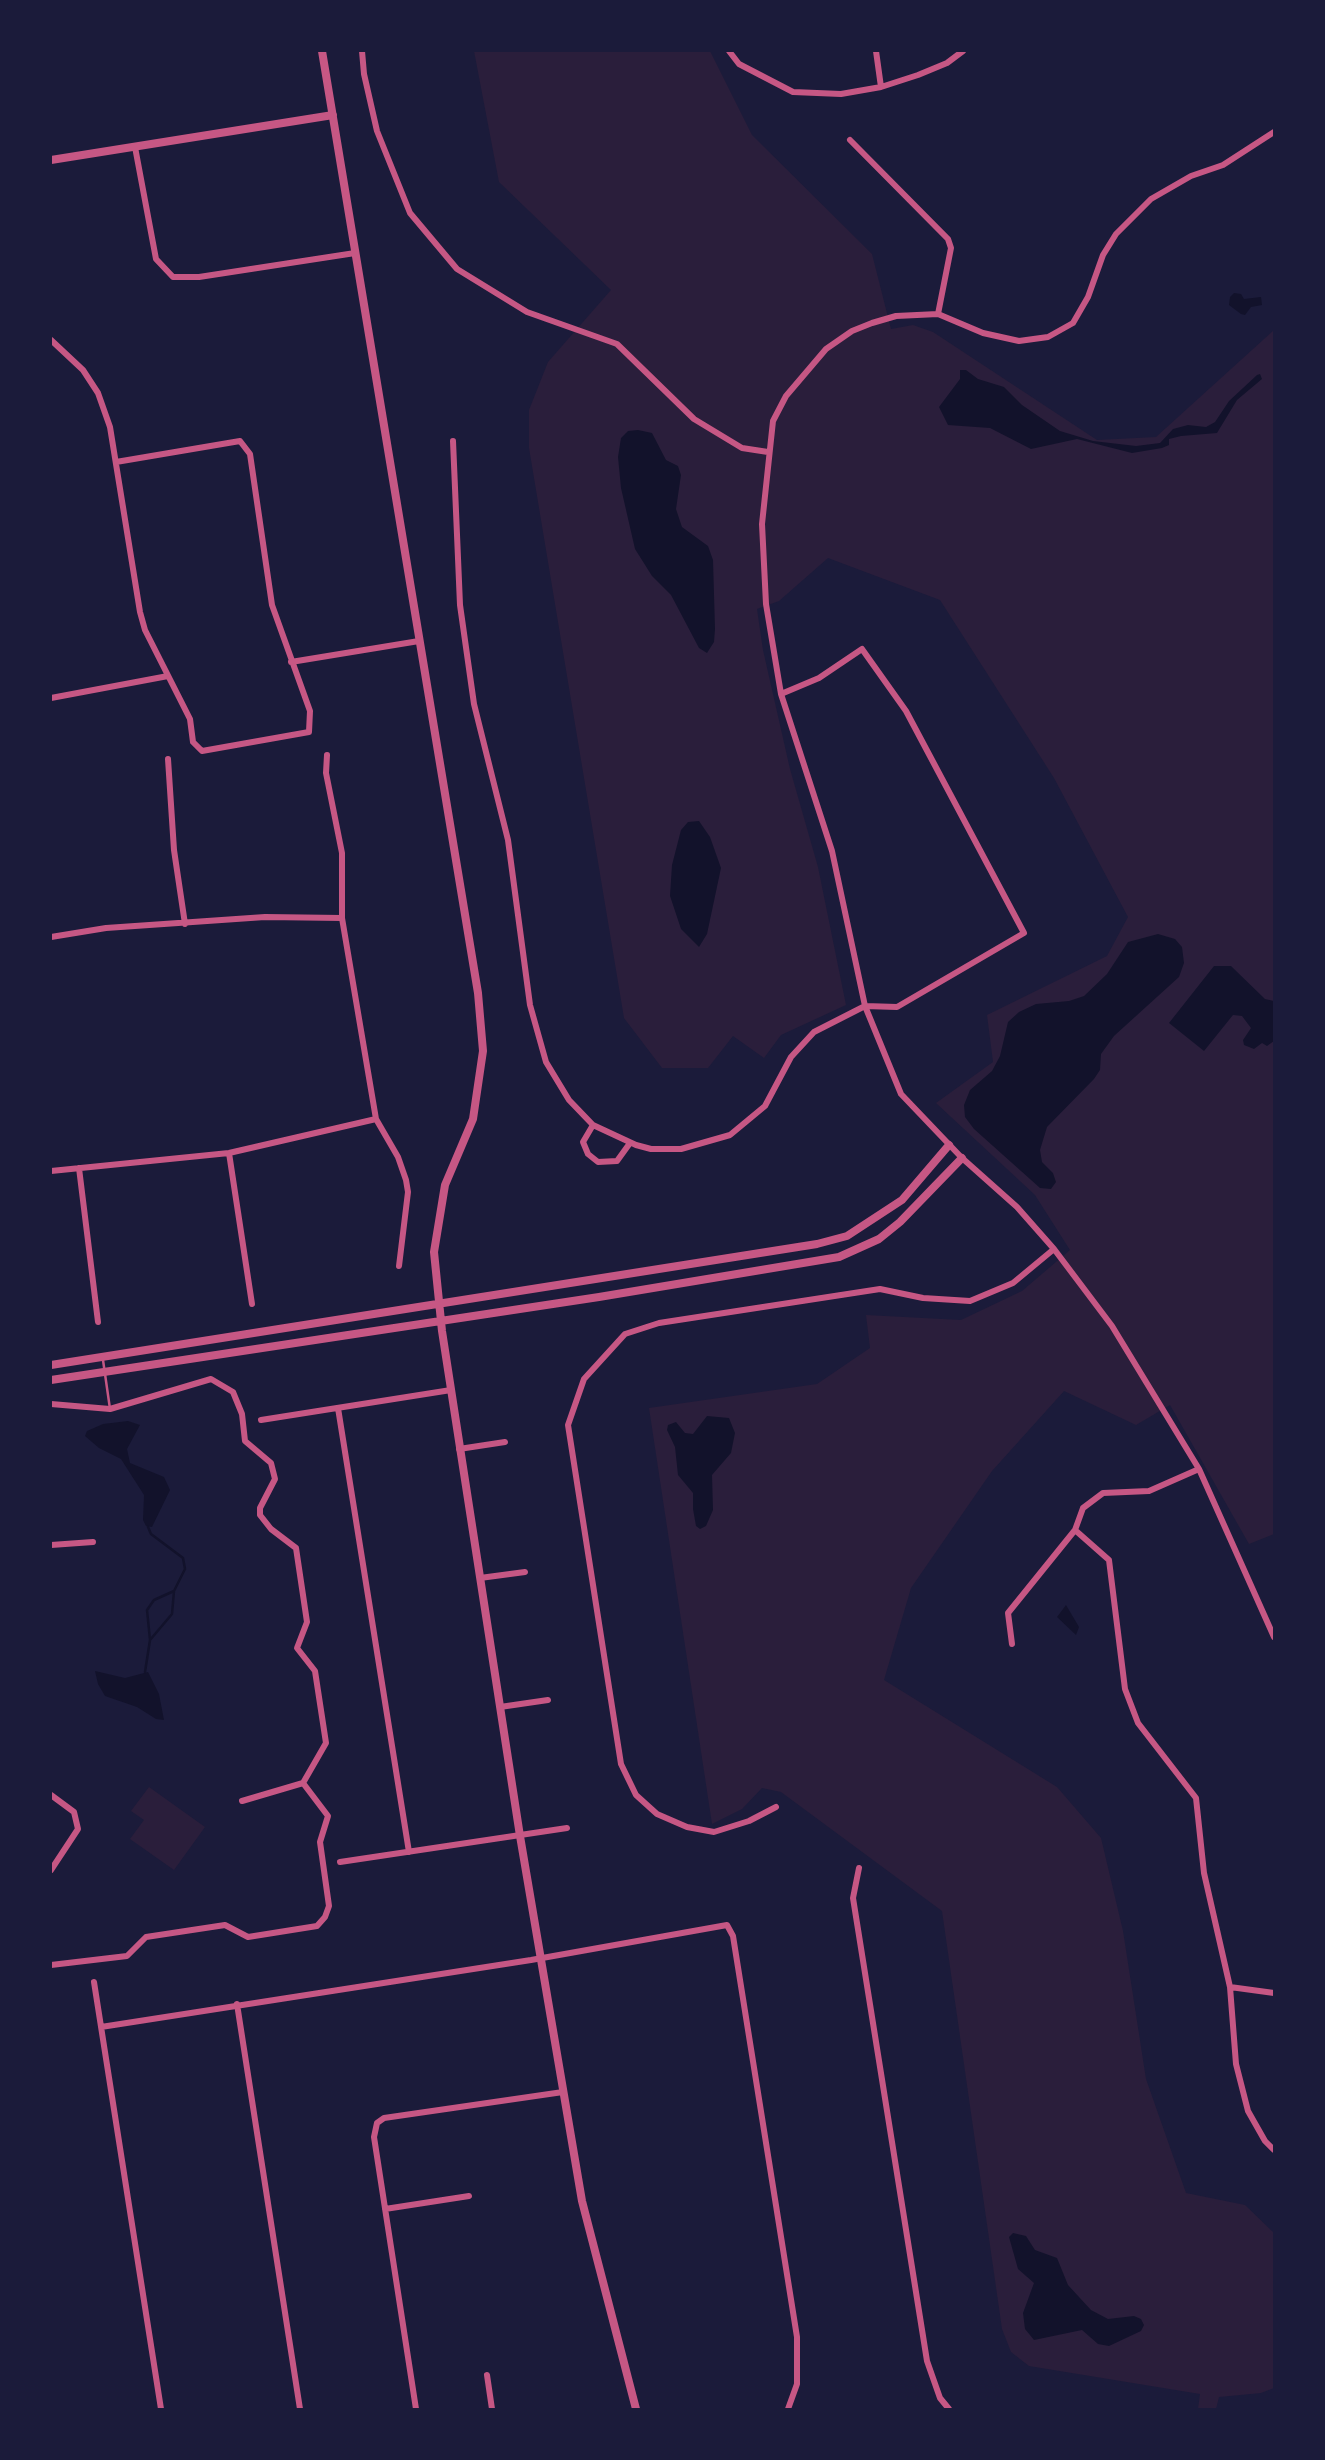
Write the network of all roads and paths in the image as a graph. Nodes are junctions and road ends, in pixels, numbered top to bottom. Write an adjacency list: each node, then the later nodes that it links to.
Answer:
1 (322, 51): 7 (street)
2 (362, 51): 16 (street)
3 (729, 51): 6 (street)
4 (876, 51): 6 (street)
5 (963, 51): 6 (street)
6 (881, 87)
7 (332, 115): 10 (street); 12 (street)
8 (1274, 132): 13 (street)
9 (850, 140): 13 (street)
10 (135, 147): 11 (street); 12 (street)
11 (51, 160)
12 (355, 253): 18 (street)
13 (938, 314): 16 (street)
14 (51, 340): 17 (street)
15 (453, 441): 30 (street)
16 (768, 452): 21 (street)
17 (116, 462): 19 (street); 20 (street)
18 (419, 641): 19 (street); 39 (street)
19 (290, 662): 20 (street)
20 (168, 676): 22 (street)
21 (781, 694): 28 (street); 28 (street)
22 (51, 698)
23 (327, 755): 25 (street)
24 (168, 759): 26 (street)
25 (342, 918): 26 (street); 29 (street)
26 (185, 924): 27 (street)
27 (51, 937)
28 (865, 1006): 31 (street); 32 (street)
29 (376, 1119): 33 (street); 38 (street)
30 (593, 1125): 31 (street); 31 (street)
31 (630, 1143)
32 (949, 1145): 34 (street); 39 (street)
33 (229, 1153): 35 (street); 40 (street)
34 (962, 1158): 37 (street); 41 (street)
35 (79, 1168): 36 (street); 42 (street)
36 (51, 1171)
37 (1054, 1249): 54 (street); 69 (street)
38 (399, 1266)
39 (439, 1303): 41 (street); 43 (street)
40 (251, 1304)
41 (441, 1321): 45 (street); 47 (street)
42 (98, 1322)
43 (102, 1357): 44 (street); 45 (lane)
44 (51, 1365)
45 (104, 1371): 46 (street); 50 (lane)
46 (51, 1380)
47 (451, 1390): 49 (street); 53 (street)
48 (51, 1404): 50 (street)
49 (338, 1408): 51 (street); 72 (street)
50 (110, 1409): 66 (street)
51 (261, 1420)
52 (505, 1441): 53 (street)
53 (459, 1449): 59 (street)
54 (1199, 1469): 55 (street); 61 (street)
55 (1075, 1530): 63 (street); 79 (street)
56 (93, 1542): 57 (street)
57 (51, 1545)
58 (525, 1572): 59 (street)
59 (480, 1578): 65 (street)
60 (1274, 1615): 61 (street)
61 (1266, 1618): 62 (street)
62 (1274, 1637)
63 (1012, 1644)
64 (548, 1700): 65 (street)
65 (500, 1707): 71 (street)
66 (303, 1783): 68 (street); 77 (street)
67 (51, 1795): 75 (street)
68 (242, 1801)
69 (776, 1807)
70 (567, 1828): 71 (street)
71 (520, 1836): 72 (street); 76 (street)
72 (408, 1852): 73 (street)
73 (340, 1862)
74 (859, 1868): 94 (street)
75 (51, 1870)
76 (540, 1958): 81 (street); 83 (street); 93 (street)
77 (51, 1965)
78 (94, 1982): 82 (street)
79 (1230, 1987): 80 (street); 84 (street)
80 (1274, 1993)
81 (237, 2004): 82 (street); 89 (street)
82 (101, 2027): 88 (street)
83 (563, 2092): 86 (street); 92 (street)
84 (1274, 2150)
85 (469, 2196): 86 (street)
86 (385, 2209): 90 (street)
87 (487, 2375): 91 (street)
88 (161, 2409)
89 (300, 2409)
90 (416, 2409)
91 (492, 2409)
92 (636, 2409)
93 (788, 2409)
94 (948, 2409)

